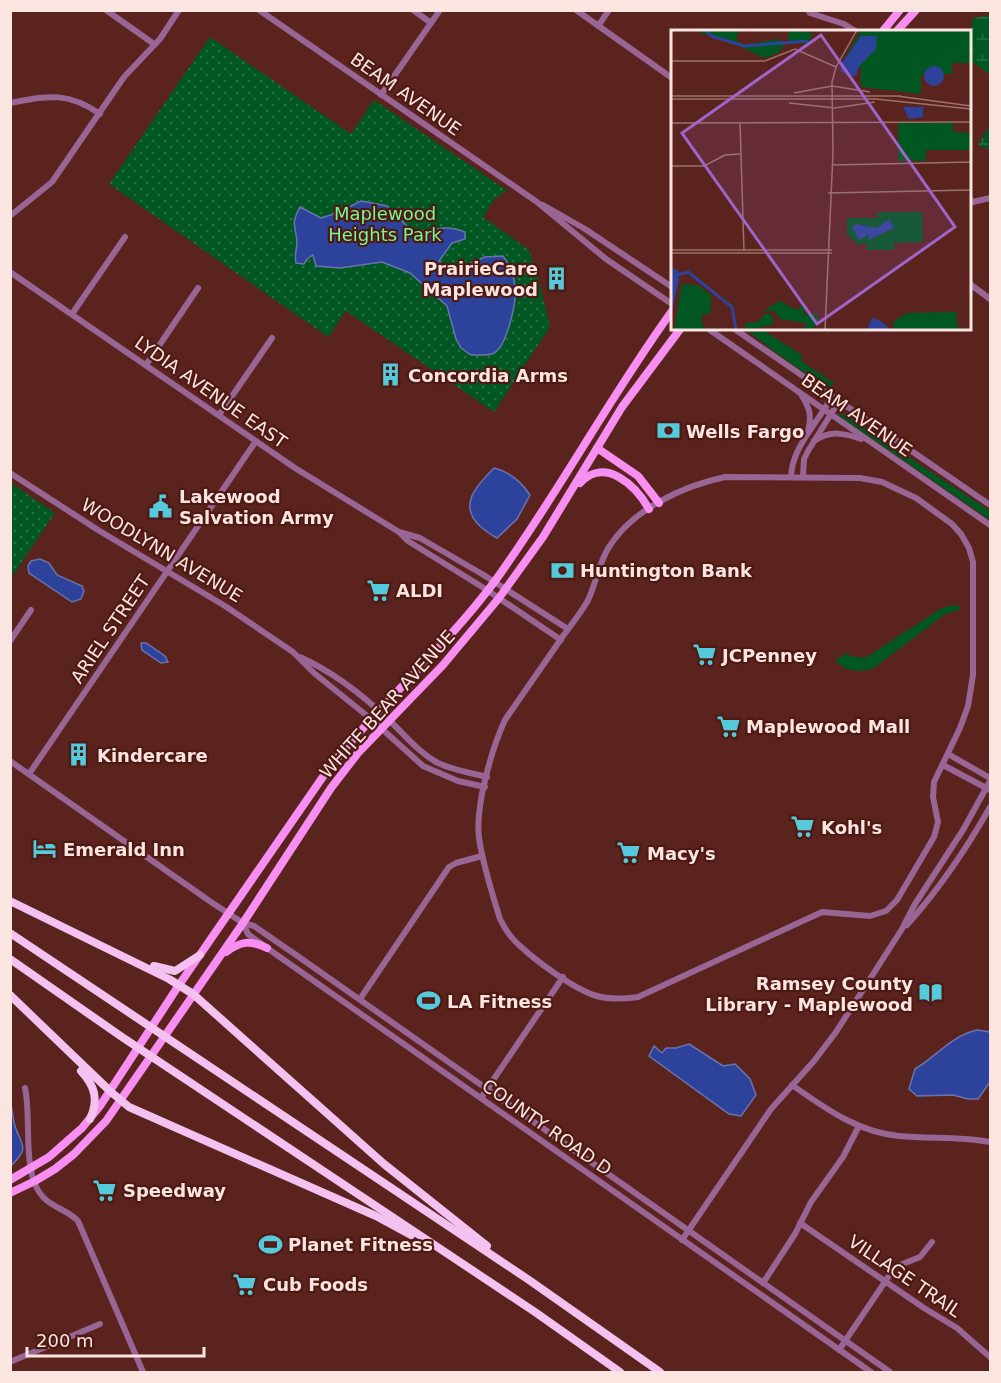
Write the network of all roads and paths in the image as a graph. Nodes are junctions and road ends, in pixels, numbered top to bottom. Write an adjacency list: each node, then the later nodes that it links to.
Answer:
1 (106, 10): 16 (street)
2 (179, 10): 16 (street)
3 (259, 10): 18 (street, BEAM AVENUE)
4 (413, 10): 11 (street)
5 (440, 10): 11 (street)
6 (576, 10): 12 (street)
7 (609, 10): 12 (street)
8 (808, 10): 13 (street)
9 (900, 10): 14 (main road)
10 (916, 10): 15 (main road)
11 (431, 23): 18 (street)
12 (598, 26): 17 (street)
13 (854, 30)
14 (884, 30)
15 (898, 30)
16 (154, 44): 20 (street)
17 (671, 77)
18 (381, 95): 23 (street, BEAM AVENUE)
19 (10, 103): 20 (street)
20 (100, 114): 24 (street)
21 (990, 198): 22 (street)
22 (971, 200)
23 (537, 202): 28 (street, BEAM AVENUE); 31 (street, BEAM AVENUE)
24 (10, 216)
25 (125, 237): 33 (street)
26 (10, 272): 33 (street, LYDIA AVENUE EAST)
27 (971, 285): 30 (street)
28 (671, 286)
29 (198, 288): 38 (street)
30 (990, 299)
31 (671, 303)
32 (671, 312): 59 (main road, WHITE BEAR AVENUE)
33 (72, 314): 38 (street, LYDIA AVENUE EAST)
34 (680, 330): 48 (main road, WHITE BEAR AVENUE)
35 (711, 330): 39 (street, BEAM AVENUE)
36 (736, 330): 40 (street, BEAM AVENUE)
37 (272, 338): 43 (street)
38 (146, 365): 43 (street, LYDIA AVENUE EAST)
39 (800, 393): 42 (street, BEAM AVENUE); 44 (street)
40 (832, 396): 41 (street, BEAM AVENUE); 42 (street)
41 (839, 401): 42 (street); 54 (street, BEAM AVENUE)
42 (828, 412): 44 (street); 46 (street, BEAM AVENUE); 47 (street)
43 (219, 415): 45 (street, LYDIA AVENUE EAST)
44 (807, 435): 50 (street)
45 (256, 441): 57 (street, LYDIA AVENUE EAST); 58 (street, ARIEL STREET)
46 (868, 441): 47 (street); 56 (street, BEAM AVENUE)
47 (811, 443): 51 (street)
48 (597, 448): 52 (main road, WHITE BEAR AVENUE); 53 (main road)
49 (10, 473): 58 (street, WOODLYNN AVENUE)
50 (791, 477): 51 (street); 53 (street)
51 (803, 477): 72 (street)
52 (571, 492): 55 (main road); 60 (main road, WHITE BEAR AVENUE)
53 (658, 503): 55 (street)
54 (990, 505)
55 (648, 509): 64 (street)
56 (990, 525)
57 (399, 532): 59 (street, LYDIA AVENUE EAST); 61 (street, LYDIA AVENUE EAST)
58 (167, 572): 67 (street, WOODLYNN AVENUE); 75 (street, ARIEL STREET)
59 (495, 581): 60 (street, LYDIA AVENUE EAST); 61 (main road, WHITE BEAR AVENUE)
60 (506, 589): 62 (main road, WHITE BEAR AVENUE); 64 (street, LYDIA AVENUE EAST)
61 (487, 590): 62 (street, LYDIA AVENUE EAST); 68 (main road, WHITE BEAR AVENUE)
62 (499, 598): 65 (street, LYDIA AVENUE EAST); 70 (main road, WHITE BEAR AVENUE)
63 (31, 610): 66 (street)
64 (568, 629): 65 (street)
65 (561, 640): 76 (street)
66 (10, 641)
67 (297, 655): 68 (street, WOODLYNN AVENUE); 69 (street, WOODLYNN AVENUE)
68 (379, 710): 69 (main road, WHITE BEAR AVENUE); 70 (street, WOODLYNN AVENUE)
69 (370, 719): 71 (street, WOODLYNN AVENUE); 83 (main road, WHITE BEAR AVENUE)
70 (389, 720): 71 (main road, WHITE BEAR AVENUE); 76 (street, WOODLYNN AVENUE)
71 (381, 729): 78 (street, WOODLYNN AVENUE); 84 (main road, WHITE BEAR AVENUE)
72 (948, 754): 74 (street); 77 (street)
73 (10, 761): 75 (street, COUNTY ROAD D)
74 (943, 765): 79 (street); 92 (street)
75 (29, 774): 83 (street, COUNTY ROAD D)
76 (487, 777): 78 (street)
77 (990, 779): 79 (street)
78 (485, 787): 81 (street)
79 (989, 789): 85 (street)
80 (990, 807): 85 (street)
81 (482, 856): 92 (street); 96 (street)
82 (10, 901): 88 (highway)
83 (229, 914): 84 (street, COUNTY ROAD D); 89 (main road, WHITE BEAR AVENUE)
84 (243, 923): 87 (street, COUNTY ROAD D); 90 (main road, WHITE BEAR AVENUE); 96 (street, COUNTY ROAD D)
85 (902, 929): 97 (street)
86 (10, 933): 115 (highway)
87 (267, 948): 90 (main road); 101 (street, COUNTY ROAD D)
88 (122, 955): 89 (highway); 93 (highway)
89 (200, 955): 93 (main road, WHITE BEAR AVENUE)
90 (220, 956): 94 (main road, WHITE BEAR AVENUE)
91 (10, 959): 114 (highway)
92 (563, 977): 99 (street)
93 (179, 985): 94 (highway); 100 (main road, WHITE BEAR AVENUE)
94 (193, 994): 102 (main road, WHITE BEAR AVENUE); 115 (highway)
95 (10, 996): 100 (highway); 103 (highway)
96 (360, 999): 99 (street, COUNTY ROAD D)
97 (792, 1085): 104 (street); 111 (street)
98 (25, 1088): 106 (street)
99 (486, 1089): 101 (street); 111 (street, COUNTY ROAD D)
100 (111, 1092): 102 (highway); 103 (main road, WHITE BEAR AVENUE)
101 (481, 1098): 112 (street, COUNTY ROAD D)
102 (121, 1102): 108 (main road, WHITE BEAR AVENUE); 114 (highway)
103 (90, 1119): 106 (main road, WHITE BEAR AVENUE)
104 (859, 1126): 105 (street); 110 (street)
105 (990, 1142)
106 (31, 1169): 107 (main road, WHITE BEAR AVENUE); 108 (street)
107 (10, 1180)
108 (35, 1181): 109 (main road, WHITE BEAR AVENUE); 123 (street)
109 (10, 1192)
110 (800, 1223): 116 (street, VILLAGE TRAIL); 117 (street)
111 (689, 1230): 112 (street); 117 (street, COUNTY ROAD D)
112 (682, 1239): 120 (street, COUNTY ROAD D)
113 (932, 1242): 116 (street)
114 (464, 1264): 124 (highway)
115 (529, 1280): 125 (highway)
116 (886, 1282): 119 (street); 121 (street, VILLAGE TRAIL)
117 (763, 1283): 119 (street, COUNTY ROAD D)
118 (100, 1324): 122 (street)
119 (845, 1341): 120 (street); 127 (street, COUNTY ROAD D)
120 (839, 1350): 126 (street, COUNTY ROAD D)
121 (990, 1358)
122 (10, 1362)
123 (143, 1372)
124 (620, 1372)
125 (660, 1372)
126 (871, 1372)
127 (890, 1372)

